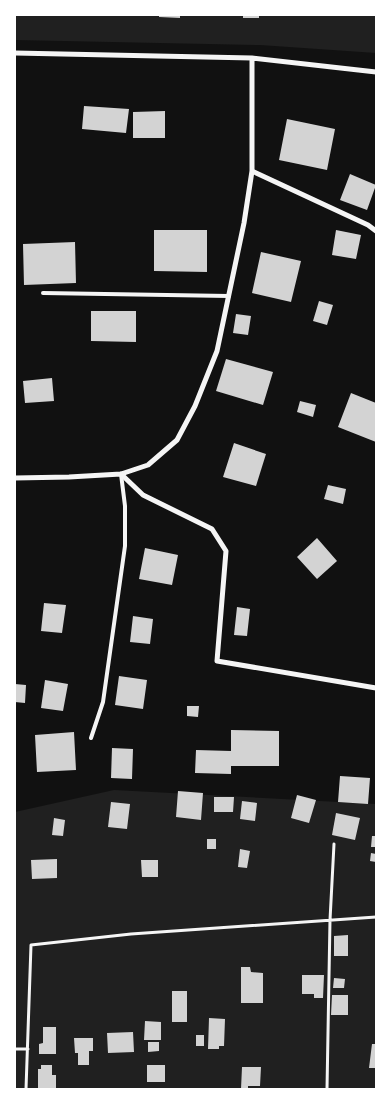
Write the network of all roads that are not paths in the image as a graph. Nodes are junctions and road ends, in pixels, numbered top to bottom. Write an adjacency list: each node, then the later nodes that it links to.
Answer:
1 (15, 53): 2 (street)
2 (252, 58): 3 (street); 4 (street)
3 (376, 72)
4 (252, 171): 5 (street); 7 (street)
5 (376, 231)
6 (43, 292): 7 (lane)
7 (228, 296): 8 (street)
8 (121, 474): 9 (street); 10 (street); 11 (lane)
9 (15, 478)
10 (376, 688)
11 (91, 738)

